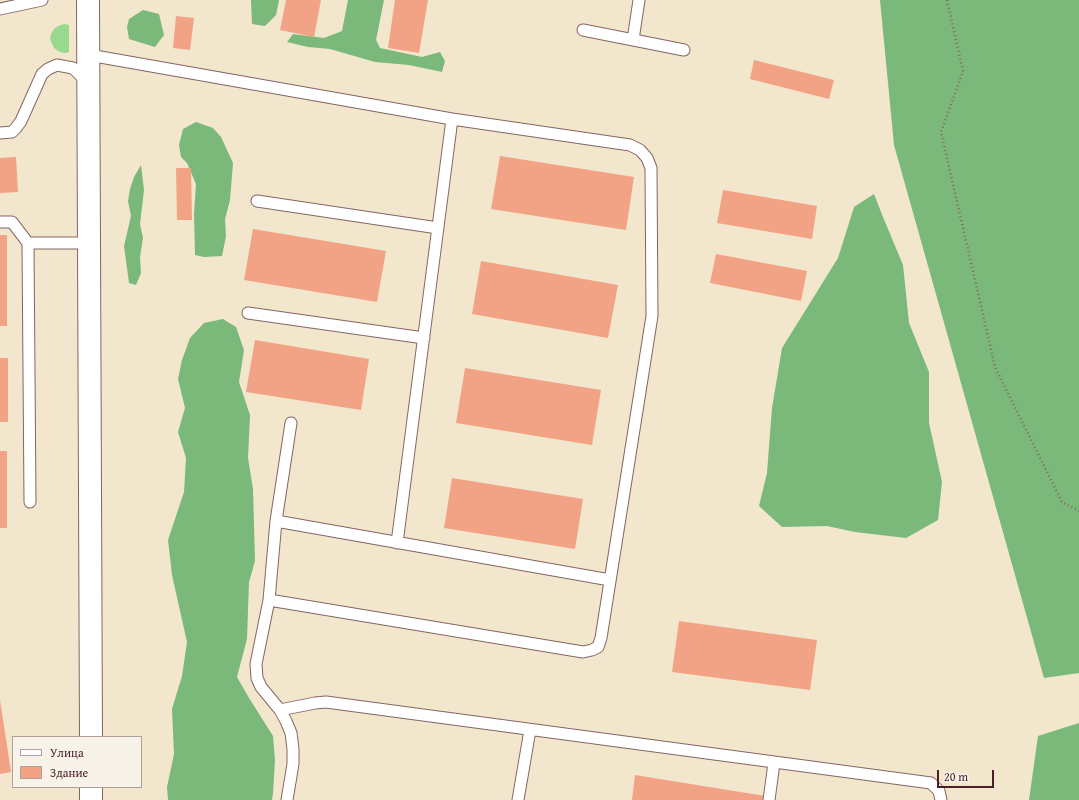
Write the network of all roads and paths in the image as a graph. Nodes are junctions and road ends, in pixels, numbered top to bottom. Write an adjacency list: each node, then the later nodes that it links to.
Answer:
1 (42, 0): 5 (lane)
2 (88, 0): 9 (street)
3 (639, 0): 7 (lane)
4 (947, 0): 22 (path)
5 (0, 9)
6 (583, 30): 7 (lane)
7 (633, 40): 8 (lane)
8 (684, 50)
9 (89, 55): 10 (street); 11 (lane)
10 (89, 83): 12 (lane); 17 (street)
11 (452, 119): 15 (lane); 25 (lane)
12 (0, 134)
13 (257, 201): 15 (lane)
14 (0, 222): 16 (lane)
15 (438, 228): 19 (lane)
16 (28, 243): 17 (lane); 21 (lane)
17 (89, 243): 29 (street)
18 (248, 313): 19 (lane)
19 (424, 338): 24 (lane)
20 (291, 423): 23 (lane)
21 (30, 502)
22 (1079, 511)
23 (276, 522): 24 (lane); 26 (lane)
24 (397, 542): 25 (lane)
25 (610, 580): 26 (lane)
26 (269, 600): 27 (lane)
27 (280, 710): 28 (lane); 33 (lane)
28 (530, 730): 30 (lane); 34 (lane)
29 (91, 736)
30 (774, 762): 35 (lane); 36 (lane)
31 (91, 788): 32 (street)
32 (91, 800)
33 (287, 800)
34 (518, 800)
35 (769, 800)
36 (941, 800)

